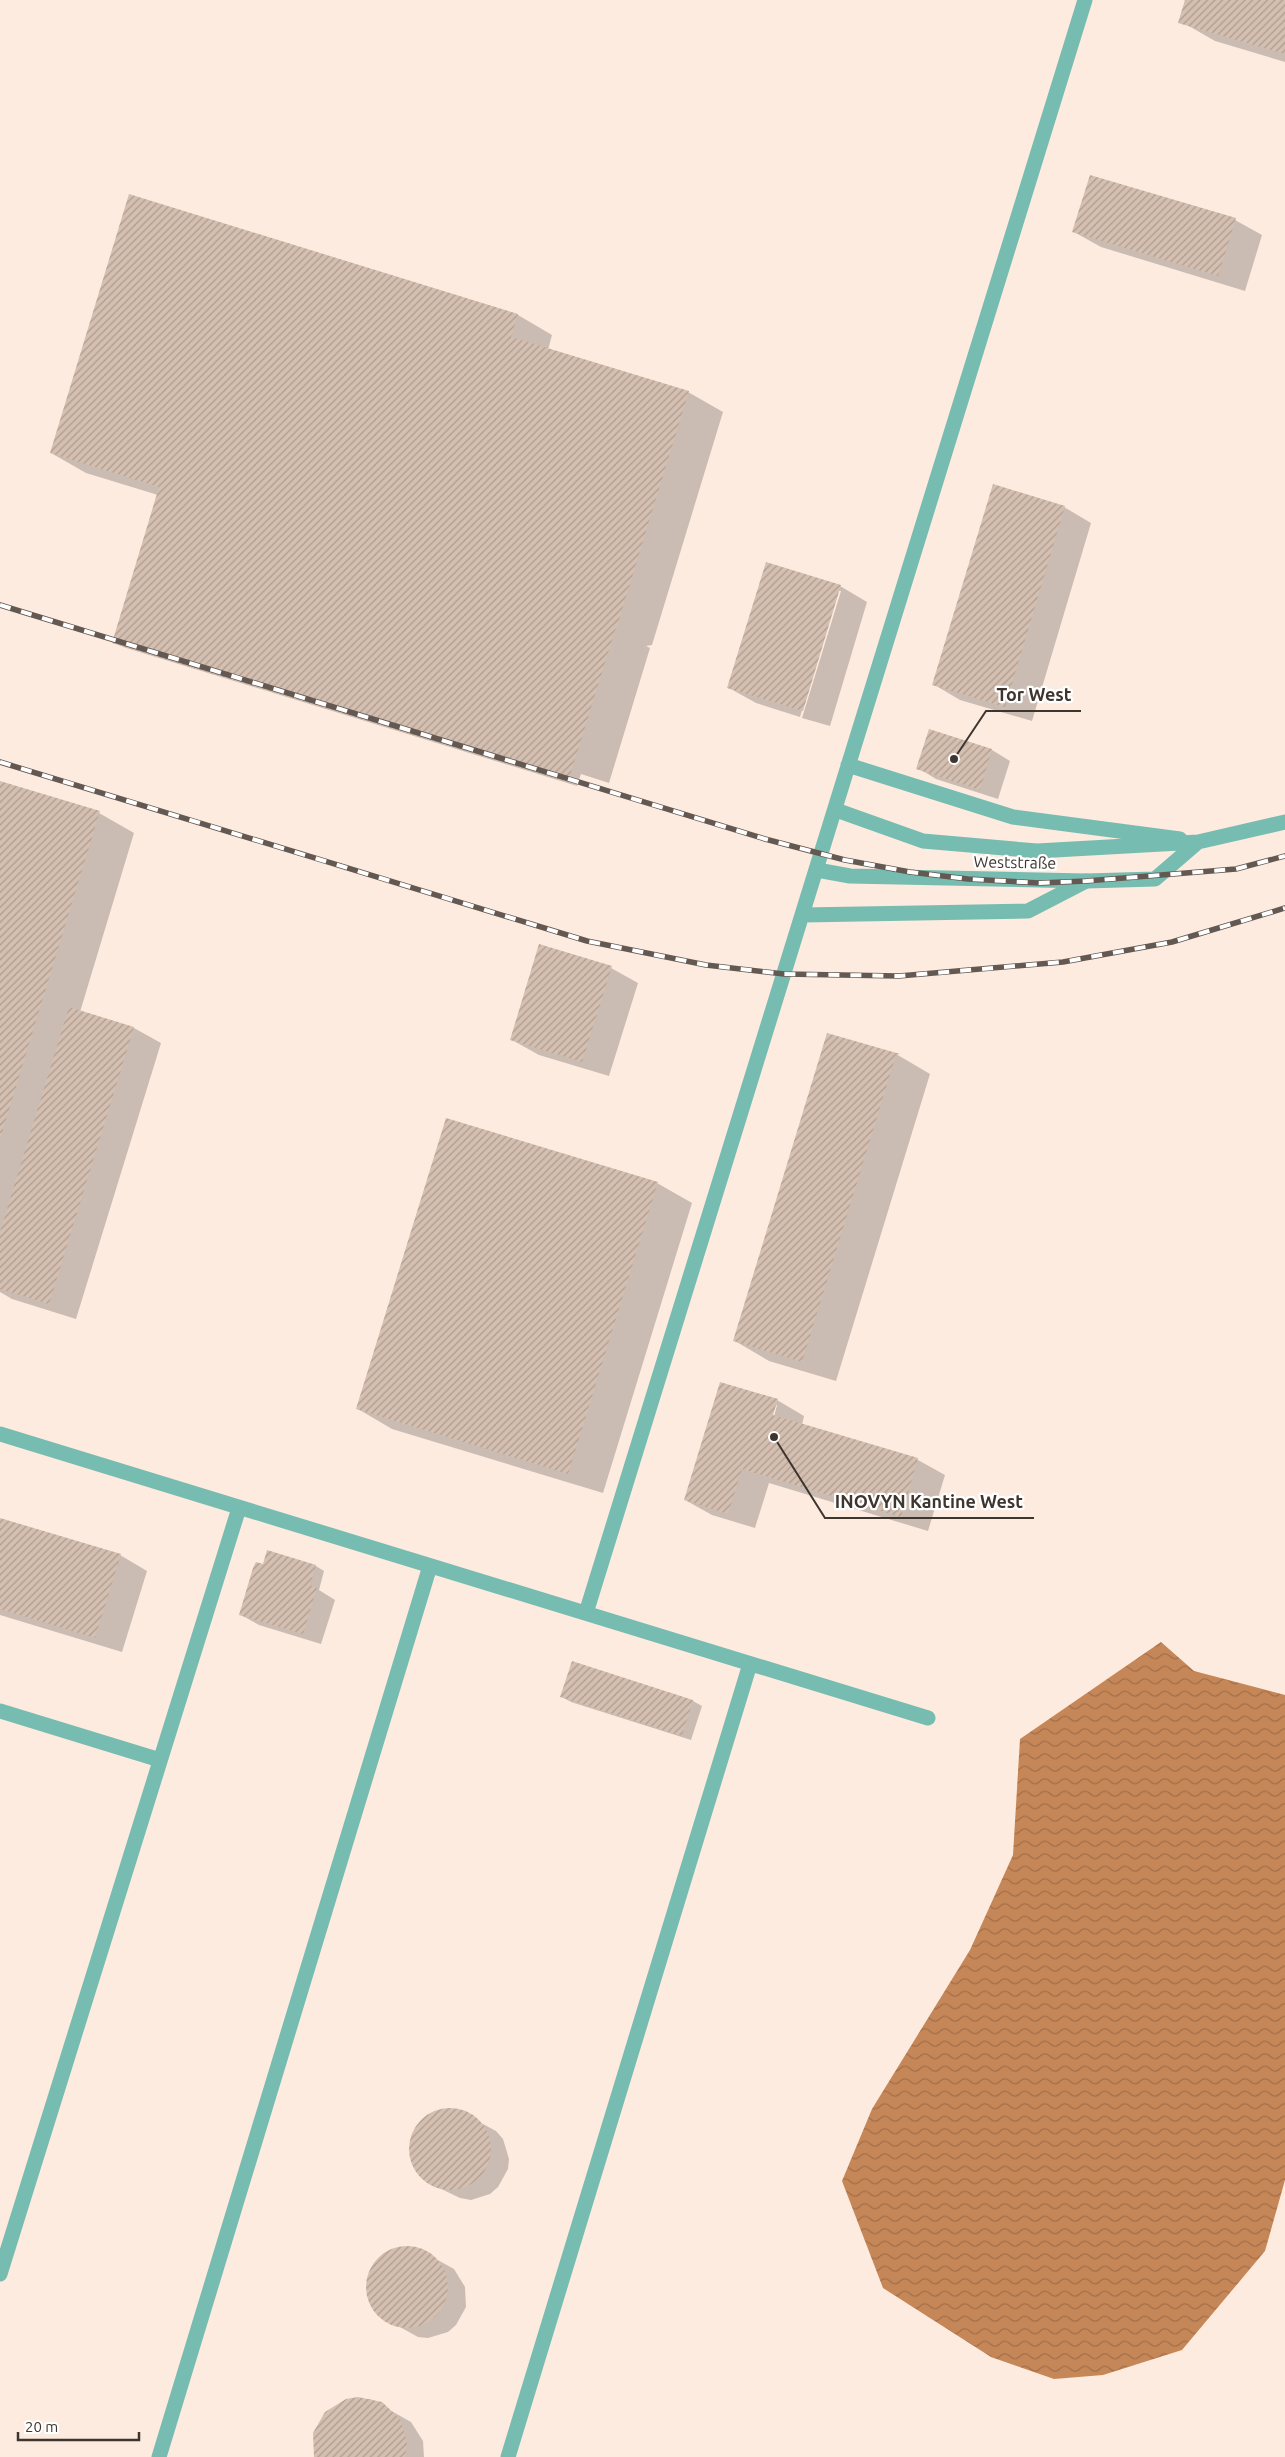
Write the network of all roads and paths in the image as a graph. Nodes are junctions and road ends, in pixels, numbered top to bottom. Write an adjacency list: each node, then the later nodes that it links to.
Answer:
1 (1085, 0): 2 (street)
2 (848, 765): 3 (street); 5 (street)
3 (836, 810): 5 (street, Weststraße); 6 (street)
4 (1285, 822): 5 (street, Weststraße)
5 (1198, 842): 7 (street, Weststraße)
6 (817, 870): 7 (street, Weststraße); 8 (street)
7 (1086, 882): 8 (street)
8 (803, 915): 12 (street)
9 (0, 1434): 10 (street)
10 (240, 1508): 11 (street); 16 (street)
11 (430, 1566): 12 (street); 18 (street)
12 (586, 1613): 13 (street)
13 (750, 1664): 15 (street); 19 (street)
14 (0, 1711): 16 (street)
15 (928, 1718)
16 (160, 1760): 17 (street)
17 (0, 2274)
18 (159, 2457)
19 (508, 2457)

